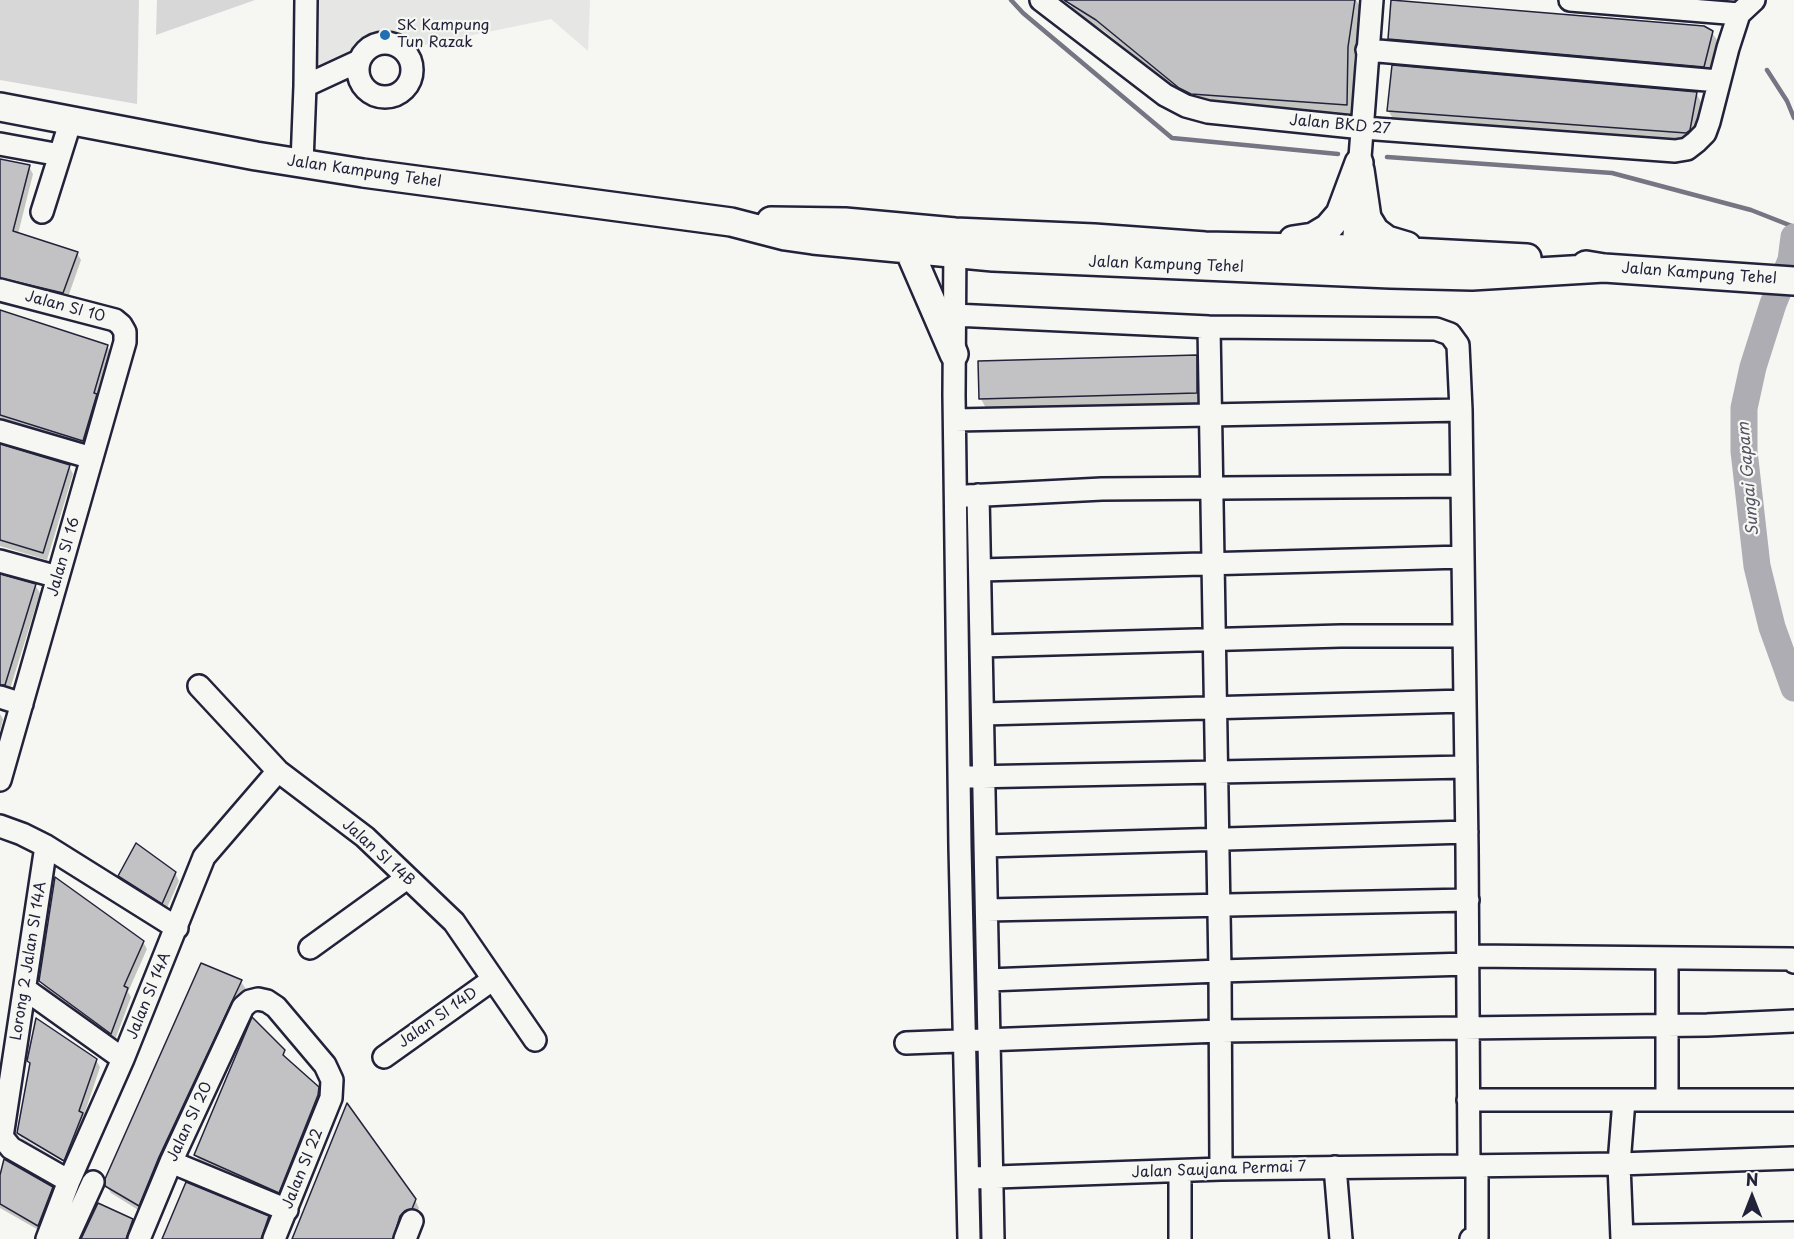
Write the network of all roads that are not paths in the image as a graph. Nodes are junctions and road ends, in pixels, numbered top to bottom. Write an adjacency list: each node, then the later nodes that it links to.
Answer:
1 (306, 0): 9 (street)
2 (1372, 0): 6 (street)
3 (1570, 0): 5 (street)
4 (1046, 2): 12 (street, Jalan BKD 27)
5 (1747, 7): 8 (street)
6 (1367, 50): 8 (street); 12 (street)
7 (359, 61): 9 (street)
8 (1718, 81): 12 (street, Jalan BKD 27)
9 (305, 86): 15 (street)
10 (0, 107): 11 (main road, Jalan Kampung Tehel)
11 (71, 120): 14 (street); 15 (main road, Jalan Kampung Tehel)
12 (1363, 128): 16 (street)
13 (0, 144): 14 (street)
14 (60, 155): 17 (street)
15 (302, 163): 18 (main road, Jalan Kampung Tehel)
16 (1359, 163): 20 (main road); 21 (street); 23 (main road)
17 (42, 212)
18 (731, 222): 19 (main road, Jalan Kampung Tehel); 22 (main road, Jalan Kampung Tehel)
19 (955, 243): 20 (main road, Jalan Kampung Tehel); 22 (main road, Jalan Kampung Tehel); 24 (main road, Jalan Kampung Tehel); 29 (street)
20 (1205, 246): 21 (main road, Jalan Kampung Tehel)
21 (1353, 249): 23 (main road, Jalan Kampung Tehel); 24 (main road); 26 (main road)
22 (909, 250): 32 (main road)
23 (1495, 257): 25 (main road, Jalan Kampung Tehel)
24 (1136, 265): 26 (main road, Jalan Kampung Tehel)
25 (1604, 268): 26 (main road, Jalan Kampung Tehel); 27 (main road, Jalan Kampung Tehel)
26 (1472, 276)
27 (1794, 281)
28 (0, 290): 31 (street, Jalan SI 10)
29 (954, 315): 30 (street); 32 (street)
30 (1209, 327): 33 (street); 34 (street)
31 (125, 332): 37 (street, Jalan SI 16)
32 (954, 354): 35 (street)
33 (1461, 410): 34 (street); 38 (street)
34 (1211, 414): 35 (street); 39 (street)
35 (955, 420): 41 (street)
36 (0, 430): 37 (street)
37 (92, 458): 46 (street, Jalan SI 16)
38 (1462, 486): 39 (street); 42 (street)
39 (1212, 488): 40 (street); 44 (street)
40 (978, 495): 41 (street); 45 (street)
41 (957, 496): 59 (street)
42 (1463, 557): 44 (street); 47 (street)
43 (0, 561): 46 (street)
44 (1214, 564): 45 (street); 48 (street)
45 (980, 570): 49 (street)
46 (58, 578): 53 (street, Jalan SI 16)
47 (1464, 636): 48 (street); 52 (street)
48 (1215, 640): 49 (street); 54 (street)
49 (981, 646): 55 (street)
50 (199, 686): 57 (street, Jalan SI 14B)
51 (0, 697): 53 (street)
52 (1465, 701): 54 (street); 56 (street)
53 (22, 704): 61 (street, Jalan SI 16)
54 (1216, 706): 55 (street); 58 (street)
55 (982, 714): 60 (street)
56 (1466, 767): 58 (street); 63 (street)
57 (278, 771): 67 (street, Jalan SI 14B); 71 (street, Jalan SI 14A)
58 (1216, 772): 60 (street); 64 (street)
59 (960, 777): 60 (street); 86 (street)
60 (984, 777): 66 (street)
61 (0, 780)
62 (0, 826): 65 (street)
63 (1467, 832): 64 (street); 68 (street)
64 (1218, 838): 66 (street); 69 (street)
65 (46, 846): 71 (street); 79 (street, Lorong 2 Jalan SI 14A)
66 (985, 846): 70 (street)
67 (406, 878): 72 (street); 77 (street, Jalan SI 14B)
68 (1468, 900): 69 (street); 74 (street)
69 (1219, 905): 70 (street); 76 (street)
70 (987, 910): 78 (street)
71 (177, 928): 89 (street, Jalan SI 14A)
72 (310, 948)
73 (1667, 958): 74 (street); 75 (street); 81 (street)
74 (1468, 960): 76 (street); 82 (street)
75 (1794, 962)
76 (1220, 971): 78 (street); 83 (street)
77 (492, 980): 84 (street, Jalan SI 14B); 88 (street, Jalan SI 14D)
78 (988, 980): 85 (street)
79 (26, 989): 89 (street); 104 (street, Lorong 2 Jalan SI 14A)
80 (1794, 1021): 81 (street)
81 (1666, 1025): 82 (street); 91 (street)
82 (1467, 1027): 83 (street); 92 (street)
83 (1220, 1031): 85 (street); 100 (street)
84 (535, 1040)
85 (989, 1040): 86 (street); 103 (street)
86 (964, 1042): 87 (street); 102 (street)
87 (906, 1043)
88 (384, 1057)
89 (123, 1059): 104 (street, Jalan SI 14A)
90 (331, 1098): 96 (street, Jalan SI 20); 106 (street, Jalan SI 22)
91 (1667, 1099): 93 (street); 94 (street)
92 (1468, 1100): 93 (street); 98 (street)
93 (1624, 1100): 97 (street)
94 (1794, 1100)
95 (1794, 1158): 97 (street, Jalan Saujana Permai 7)
96 (171, 1162): 106 (street); 111 (street, Jalan SI 20)
97 (1619, 1164): 98 (street, Jalan Saujana Permai 7); 108 (street)
98 (1473, 1165): 99 (street, Jalan Saujana Permai 7); 117 (street)
99 (1335, 1167): 100 (street, Jalan Saujana Permai 7); 116 (street)
100 (1221, 1169): 101 (street, Jalan Saujana Permai 7)
101 (1180, 1171): 103 (street, Jalan Saujana Permai 7); 115 (street)
102 (968, 1178): 103 (street, Jalan Saujana Permai 7); 113 (street)
103 (992, 1178): 114 (street)
104 (69, 1181): 109 (street, Jalan SI 14A)
105 (93, 1182): 110 (street)
106 (287, 1210): 112 (street, Jalan SI 22)
107 (1794, 1233): 108 (street)
108 (1622, 1238)
109 (47, 1239)
110 (67, 1239)
111 (139, 1239)
112 (274, 1239)
113 (969, 1239)
114 (993, 1239)
115 (1180, 1239)
116 (1341, 1239)
117 (1471, 1239)

